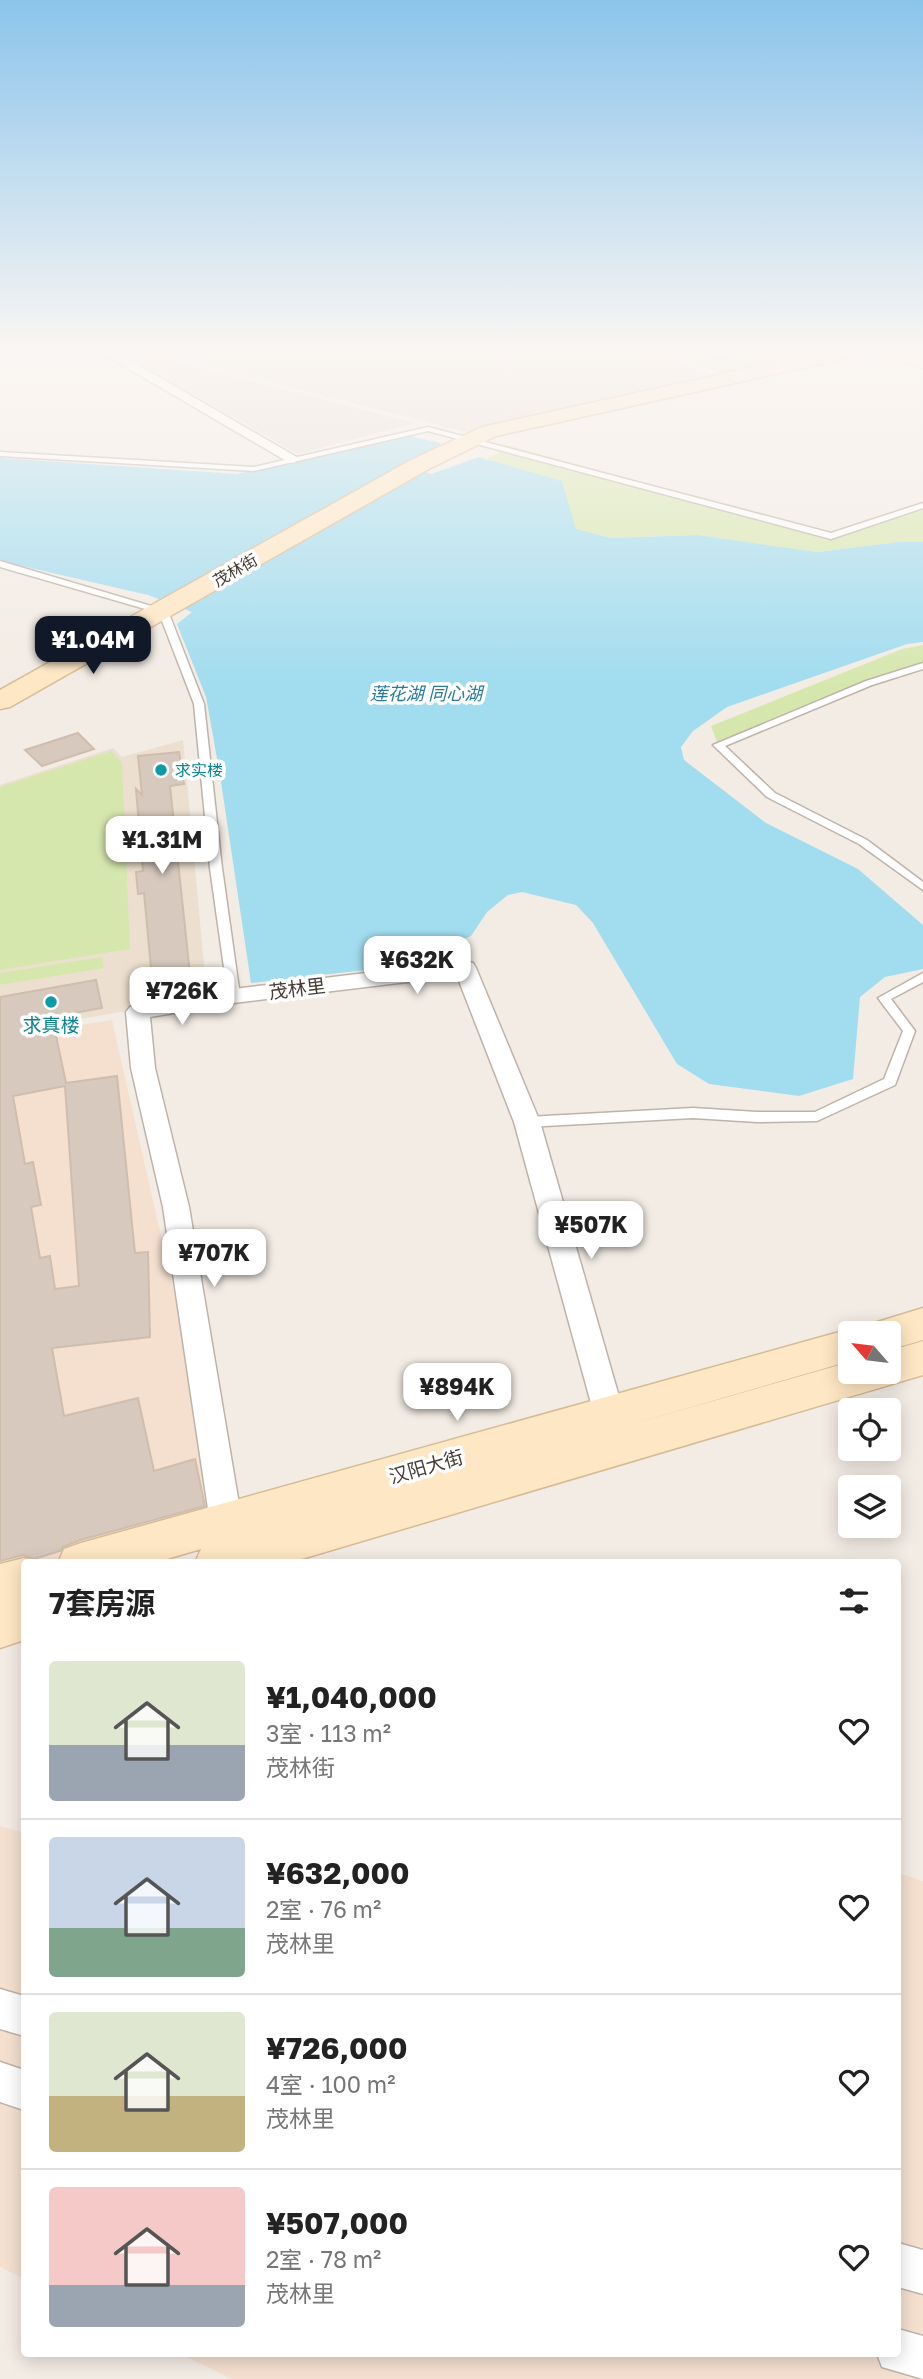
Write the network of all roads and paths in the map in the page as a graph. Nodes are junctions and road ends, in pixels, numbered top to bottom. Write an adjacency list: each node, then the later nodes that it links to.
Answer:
1 (153, 463): 2 (lane)
2 (277, 463)
3 (423, 463): 7 (street, 茂林街)
4 (554, 463): 5 (lane)
5 (923, 505)
6 (0, 564): 7 (lane)
7 (163, 611): 9 (street, 茂林街); 12 (lane)
8 (923, 666): 10 (lane)
9 (0, 701)
10 (923, 887)
11 (923, 977): 13 (lane)
12 (234, 996): 13 (street, 茂林里); 21 (street, 茂林里)
13 (527, 1122): 20 (street, 茂林里)
14 (923, 1324): 15 (street)
15 (901, 1330)
16 (838, 1348): 20 (street, 汉阳大街)
17 (923, 1358): 18 (street)
18 (901, 1364)
19 (838, 1381): 21 (street, 汉阳大街)
20 (609, 1414): 21 (street, 汉阳大街)
21 (222, 1543): 22 (street, 汉阳大街)
22 (109, 1559)
23 (21, 1580): 24 (street)
24 (0, 1586)
25 (21, 1620): 26 (street)
26 (0, 1626)
27 (0, 2009): 28 (street)
28 (21, 2016)
29 (0, 2082): 30 (street)
30 (21, 2089)
31 (901, 2266): 32 (street)
32 (923, 2272)
33 (901, 2352): 34 (street)
34 (923, 2358)

